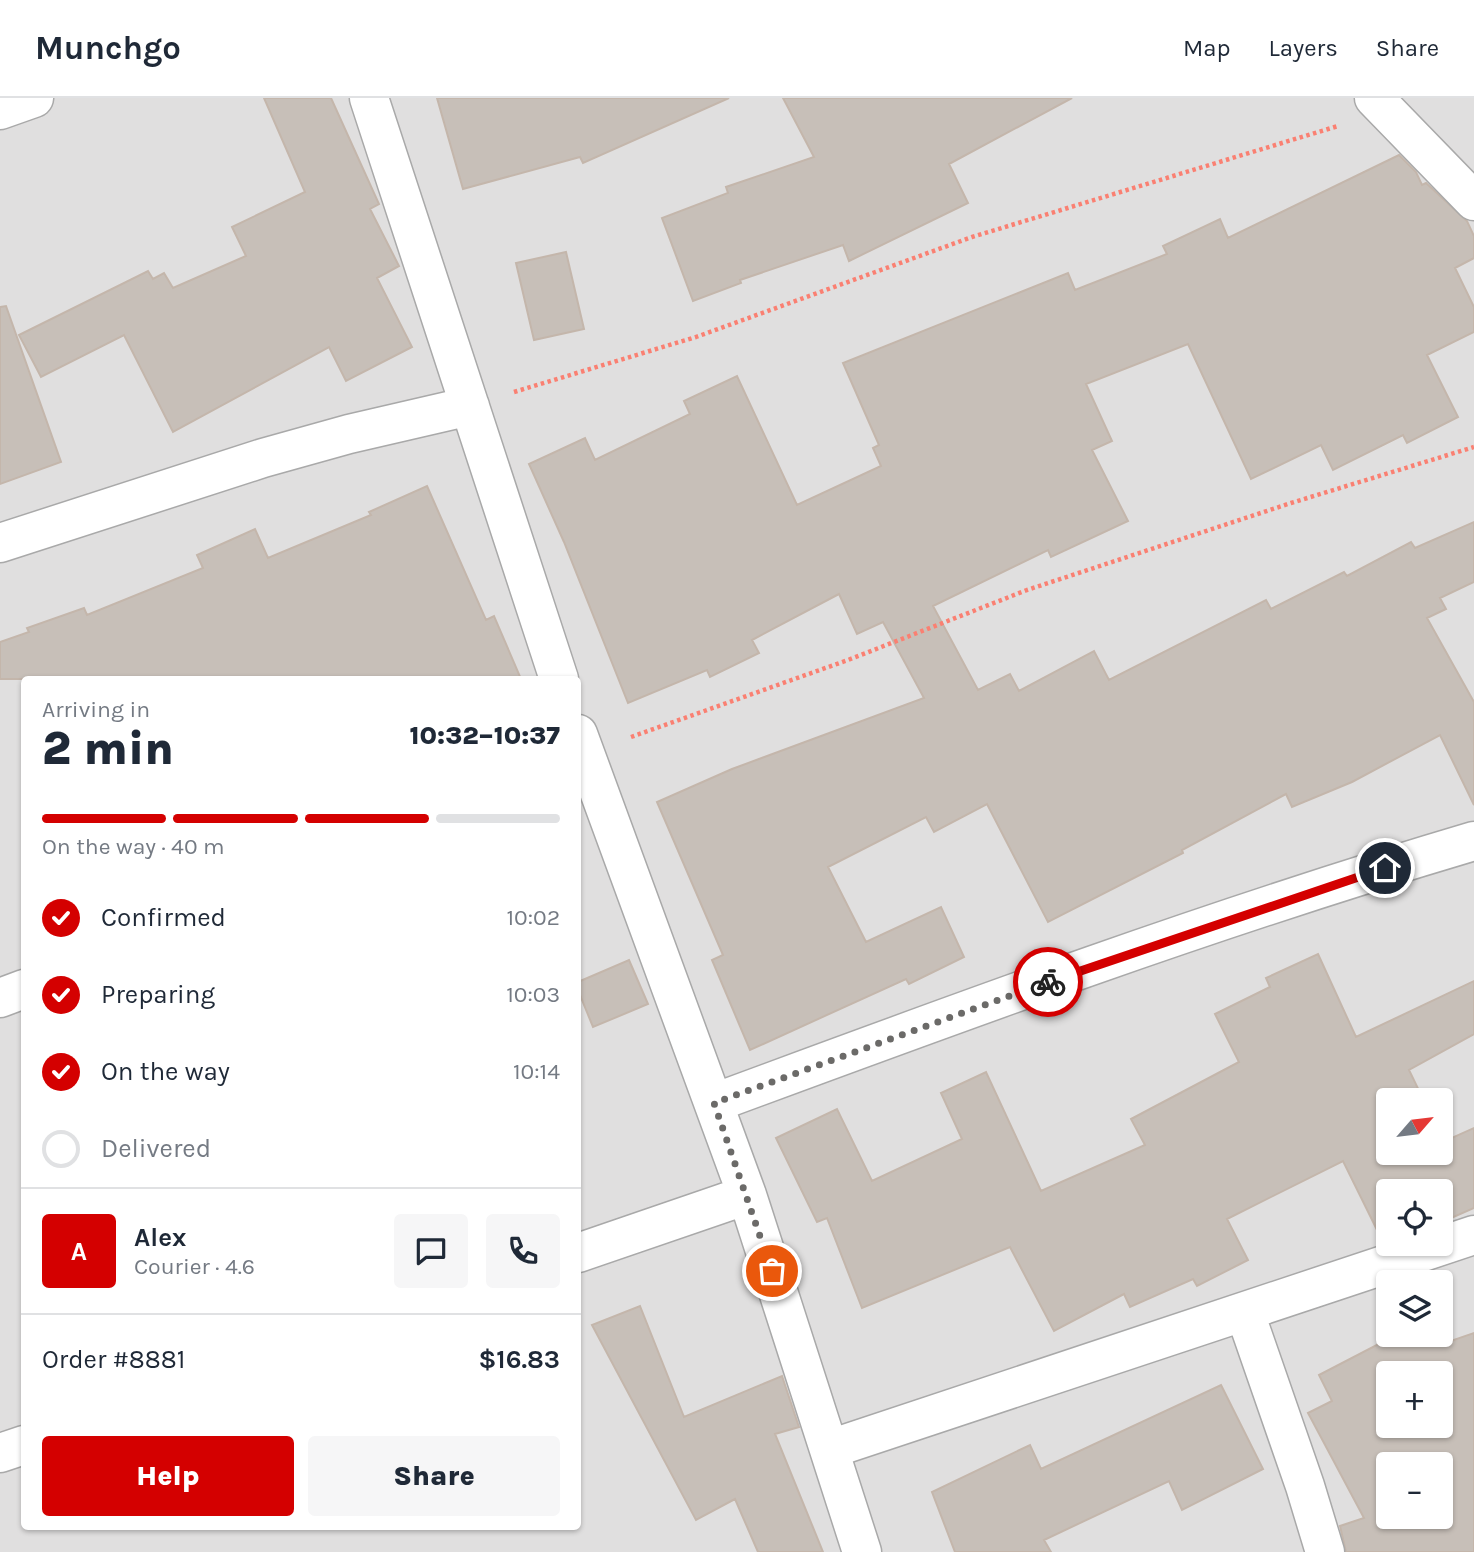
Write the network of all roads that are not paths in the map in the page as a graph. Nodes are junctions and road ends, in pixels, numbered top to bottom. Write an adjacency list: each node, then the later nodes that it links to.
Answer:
1 (34, 98): 4 (street)
2 (369, 98): 6 (street)
3 (1381, 104): 5 (street)
4 (0, 110)
5 (1474, 201)
6 (470, 406): 7 (street); 8 (street)
7 (0, 543)
8 (558, 676)
9 (581, 744): 10 (street)
10 (589, 795): 14 (street)
11 (1474, 841): 14 (street)
12 (21, 990): 13 (street)
13 (0, 998)
14 (714, 1103): 15 (street)
15 (747, 1195): 17 (street); 20 (street)
16 (1474, 1235): 18 (street)
17 (581, 1253)
18 (1245, 1313): 20 (street); 23 (street)
19 (21, 1446): 21 (street)
20 (830, 1448): 22 (street)
21 (0, 1453)
22 (862, 1552)
23 (1325, 1552)

